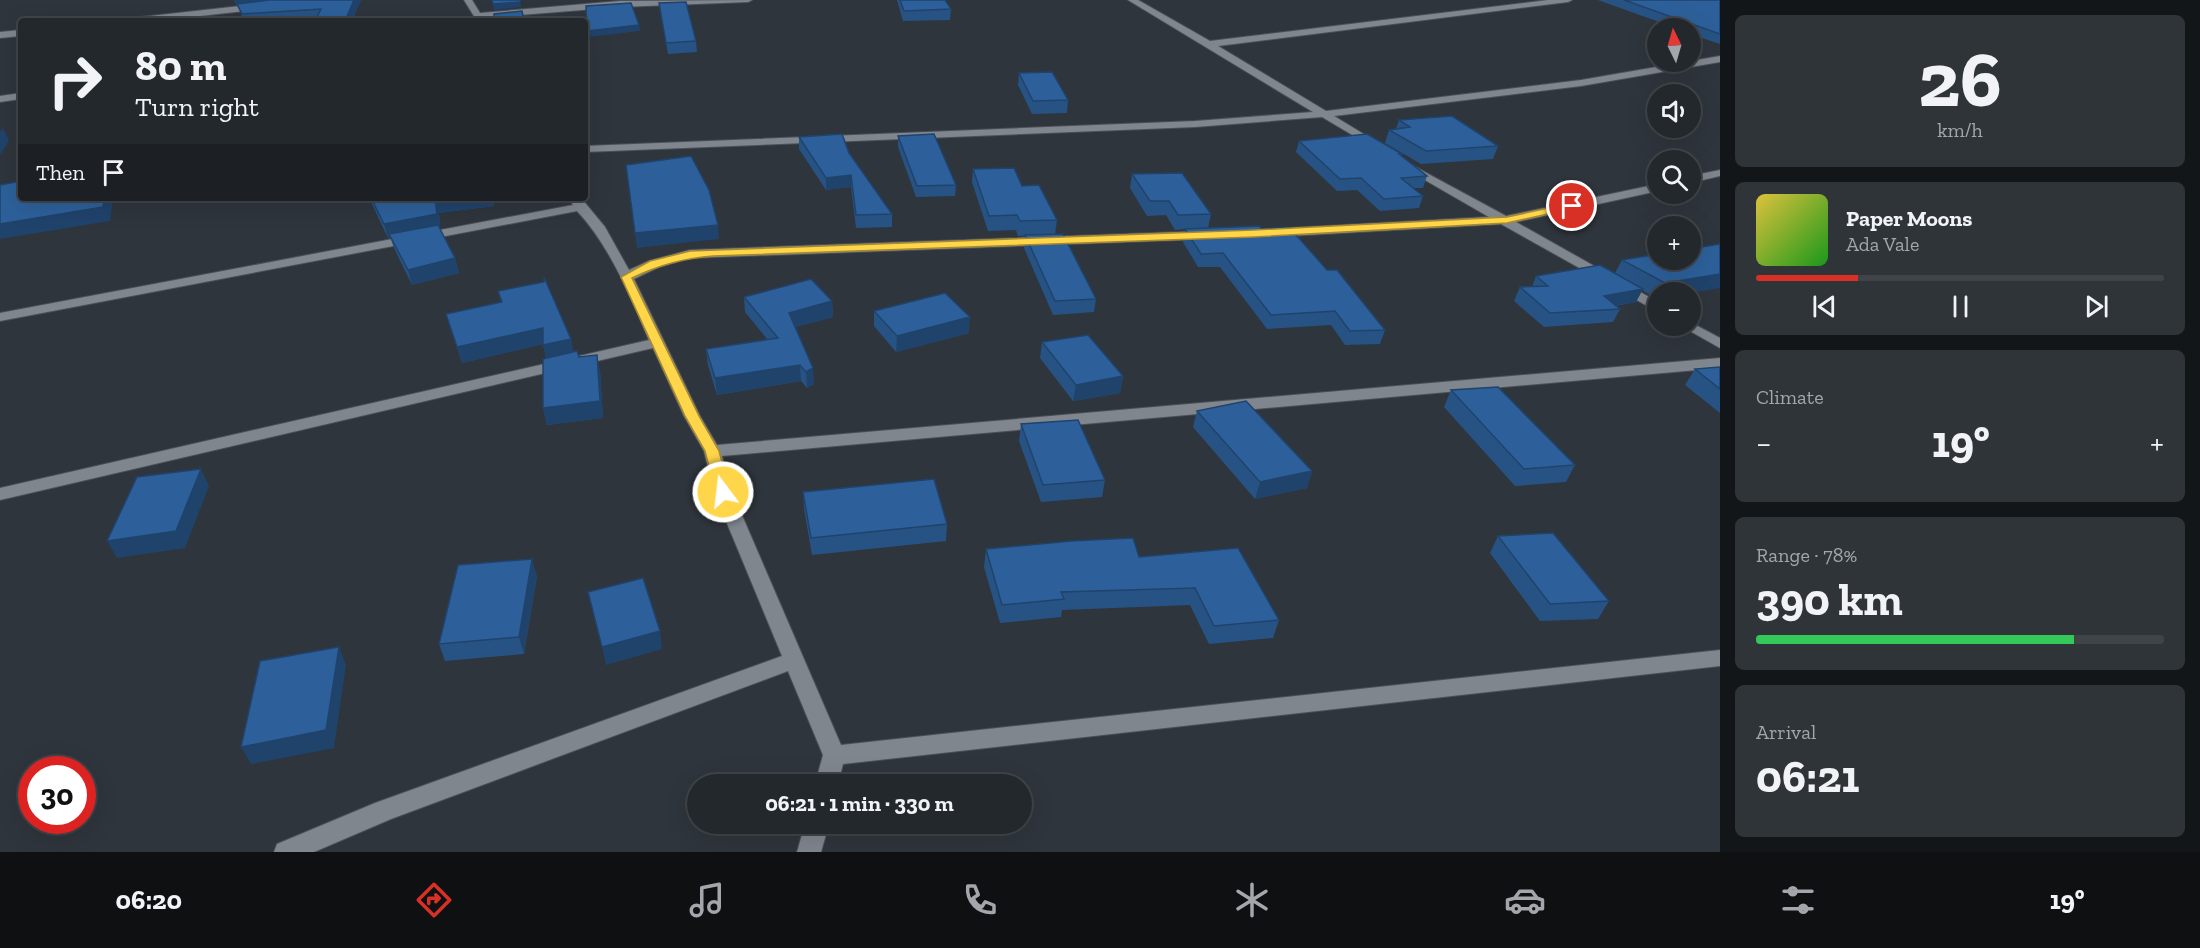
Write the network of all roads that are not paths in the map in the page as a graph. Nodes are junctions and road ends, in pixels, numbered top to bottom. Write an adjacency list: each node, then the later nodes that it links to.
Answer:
1 (468, 0): 7 (street)
2 (748, 0): 7 (street)
3 (1132, 0): 10 (street)
4 (1568, 0): 10 (street)
5 (265, 6): 6 (street)
6 (159, 18)
7 (480, 18)
8 (18, 33): 9 (street)
9 (0, 35)
10 (1208, 44): 14 (street)
11 (1720, 59): 14 (street)
12 (18, 96): 13 (street)
13 (0, 99)
14 (1323, 114): 15 (street); 20 (street)
15 (588, 149)
16 (1720, 173): 17 (street)
17 (1701, 177)
18 (1647, 189): 20 (street)
19 (578, 203): 23 (street); 25 (street)
20 (1507, 220): 21 (street); 24 (street)
21 (1254, 233)
22 (1218, 235): 23 (street)
23 (626, 277): 27 (street)
24 (1647, 302)
25 (0, 318)
26 (1701, 333): 28 (street)
27 (658, 342): 30 (street); 31 (street)
28 (1720, 344)
29 (1720, 363): 30 (street)
30 (712, 451): 33 (street)
31 (0, 494)
32 (1720, 658): 34 (street)
33 (794, 660): 34 (street); 37 (street)
34 (834, 755): 35 (street)
35 (829, 774)
36 (814, 834): 38 (street)
37 (286, 852)
38 (809, 852)

